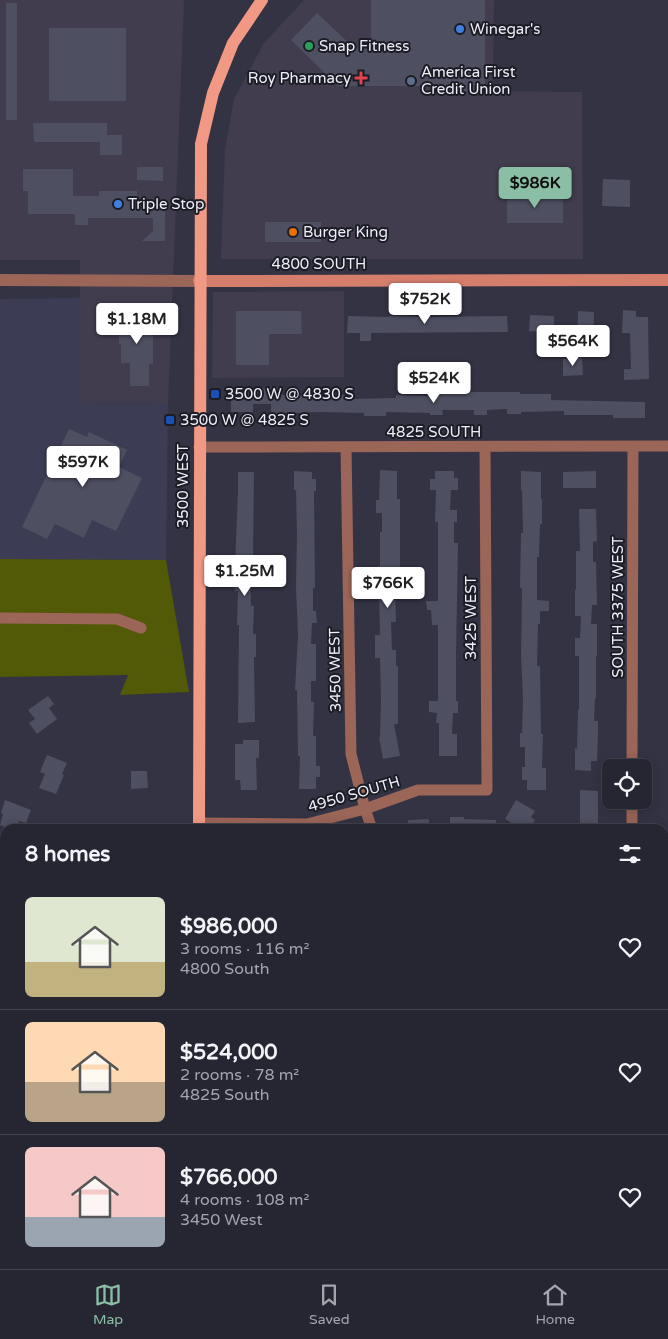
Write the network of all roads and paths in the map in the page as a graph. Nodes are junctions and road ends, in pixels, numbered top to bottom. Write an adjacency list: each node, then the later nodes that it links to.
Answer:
1 (262, 0): 4 (main road, 3500 WEST)
2 (0, 280): 4 (street, 4800 SOUTH)
3 (668, 280): 4 (main road, 4800 SOUTH)
4 (200, 281): 7 (main road, 3500 WEST)
5 (633, 446): 6 (street, 4825 SOUTH); 9 (street, 4825 SOUTH); 12 (street, SOUTH 3375 WEST)
6 (668, 446)
7 (199, 447): 8 (street, 4825 SOUTH); 16 (main road, 3500 WEST)
8 (346, 447): 9 (street, 4825 SOUTH); 14 (street, 3450 WEST)
9 (485, 447): 13 (street, 3425 WEST)
10 (0, 618): 11 (street)
11 (141, 628)
12 (632, 759)
13 (487, 790): 14 (street, 4950 SOUTH)
14 (365, 809): 17 (street, 4950 SOUTH); 18 (street, 3450 WEST)
15 (632, 809): 19 (street)
16 (199, 824)
17 (307, 824)
18 (370, 824)
19 (632, 824)

